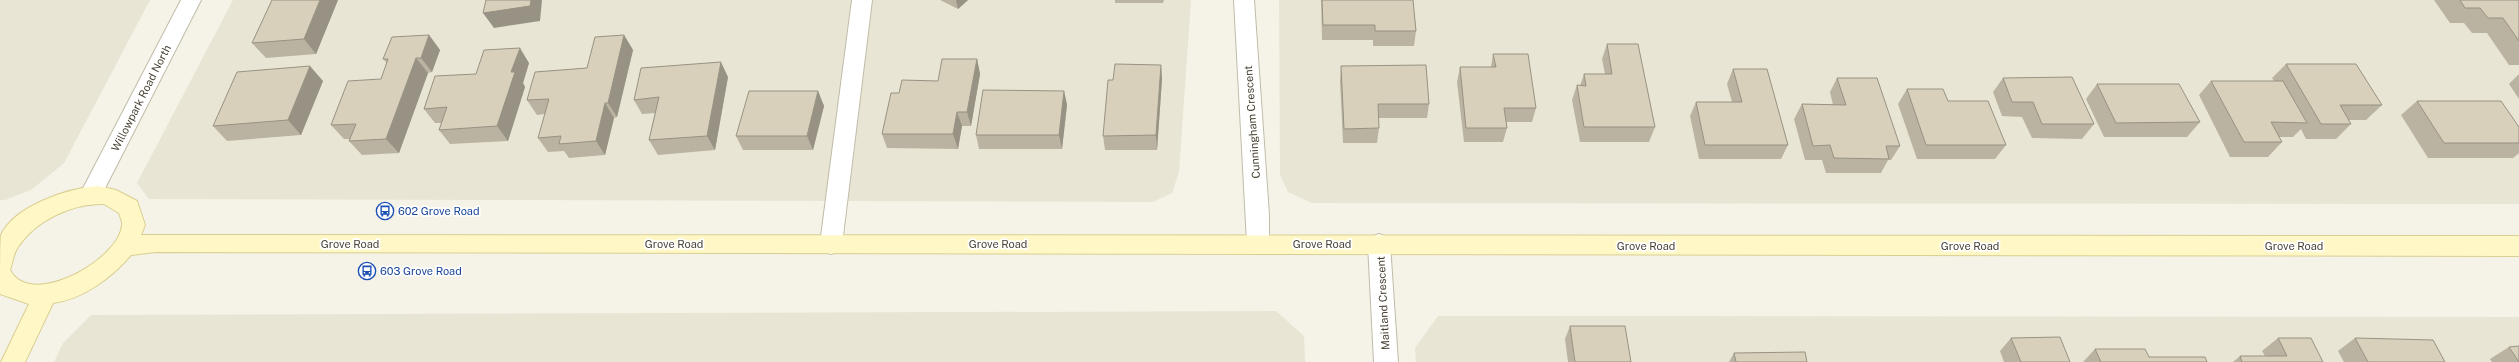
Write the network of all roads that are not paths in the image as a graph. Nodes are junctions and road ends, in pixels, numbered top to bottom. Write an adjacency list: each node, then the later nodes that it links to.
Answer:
1 (190, 0): 4 (street, Willowpark Road North)
2 (862, 0): 6 (street)
3 (1244, 0): 7 (street, Cunningham Crescent)
4 (90, 196): 5 (main road); 9 (main road)
5 (6, 237): 11 (main road)
6 (831, 244): 7 (main road, Grove Road); 9 (main road, Grove Road)
7 (1258, 244): 8 (main road, Grove Road)
8 (1379, 244): 10 (main road, Grove Road); 15 (street, Maitland Crescent)
9 (126, 246): 13 (main road)
10 (2519, 246)
11 (0, 266)
12 (0, 274): 13 (main road)
13 (46, 294): 14 (main road)
14 (13, 362)
15 (1386, 362)

